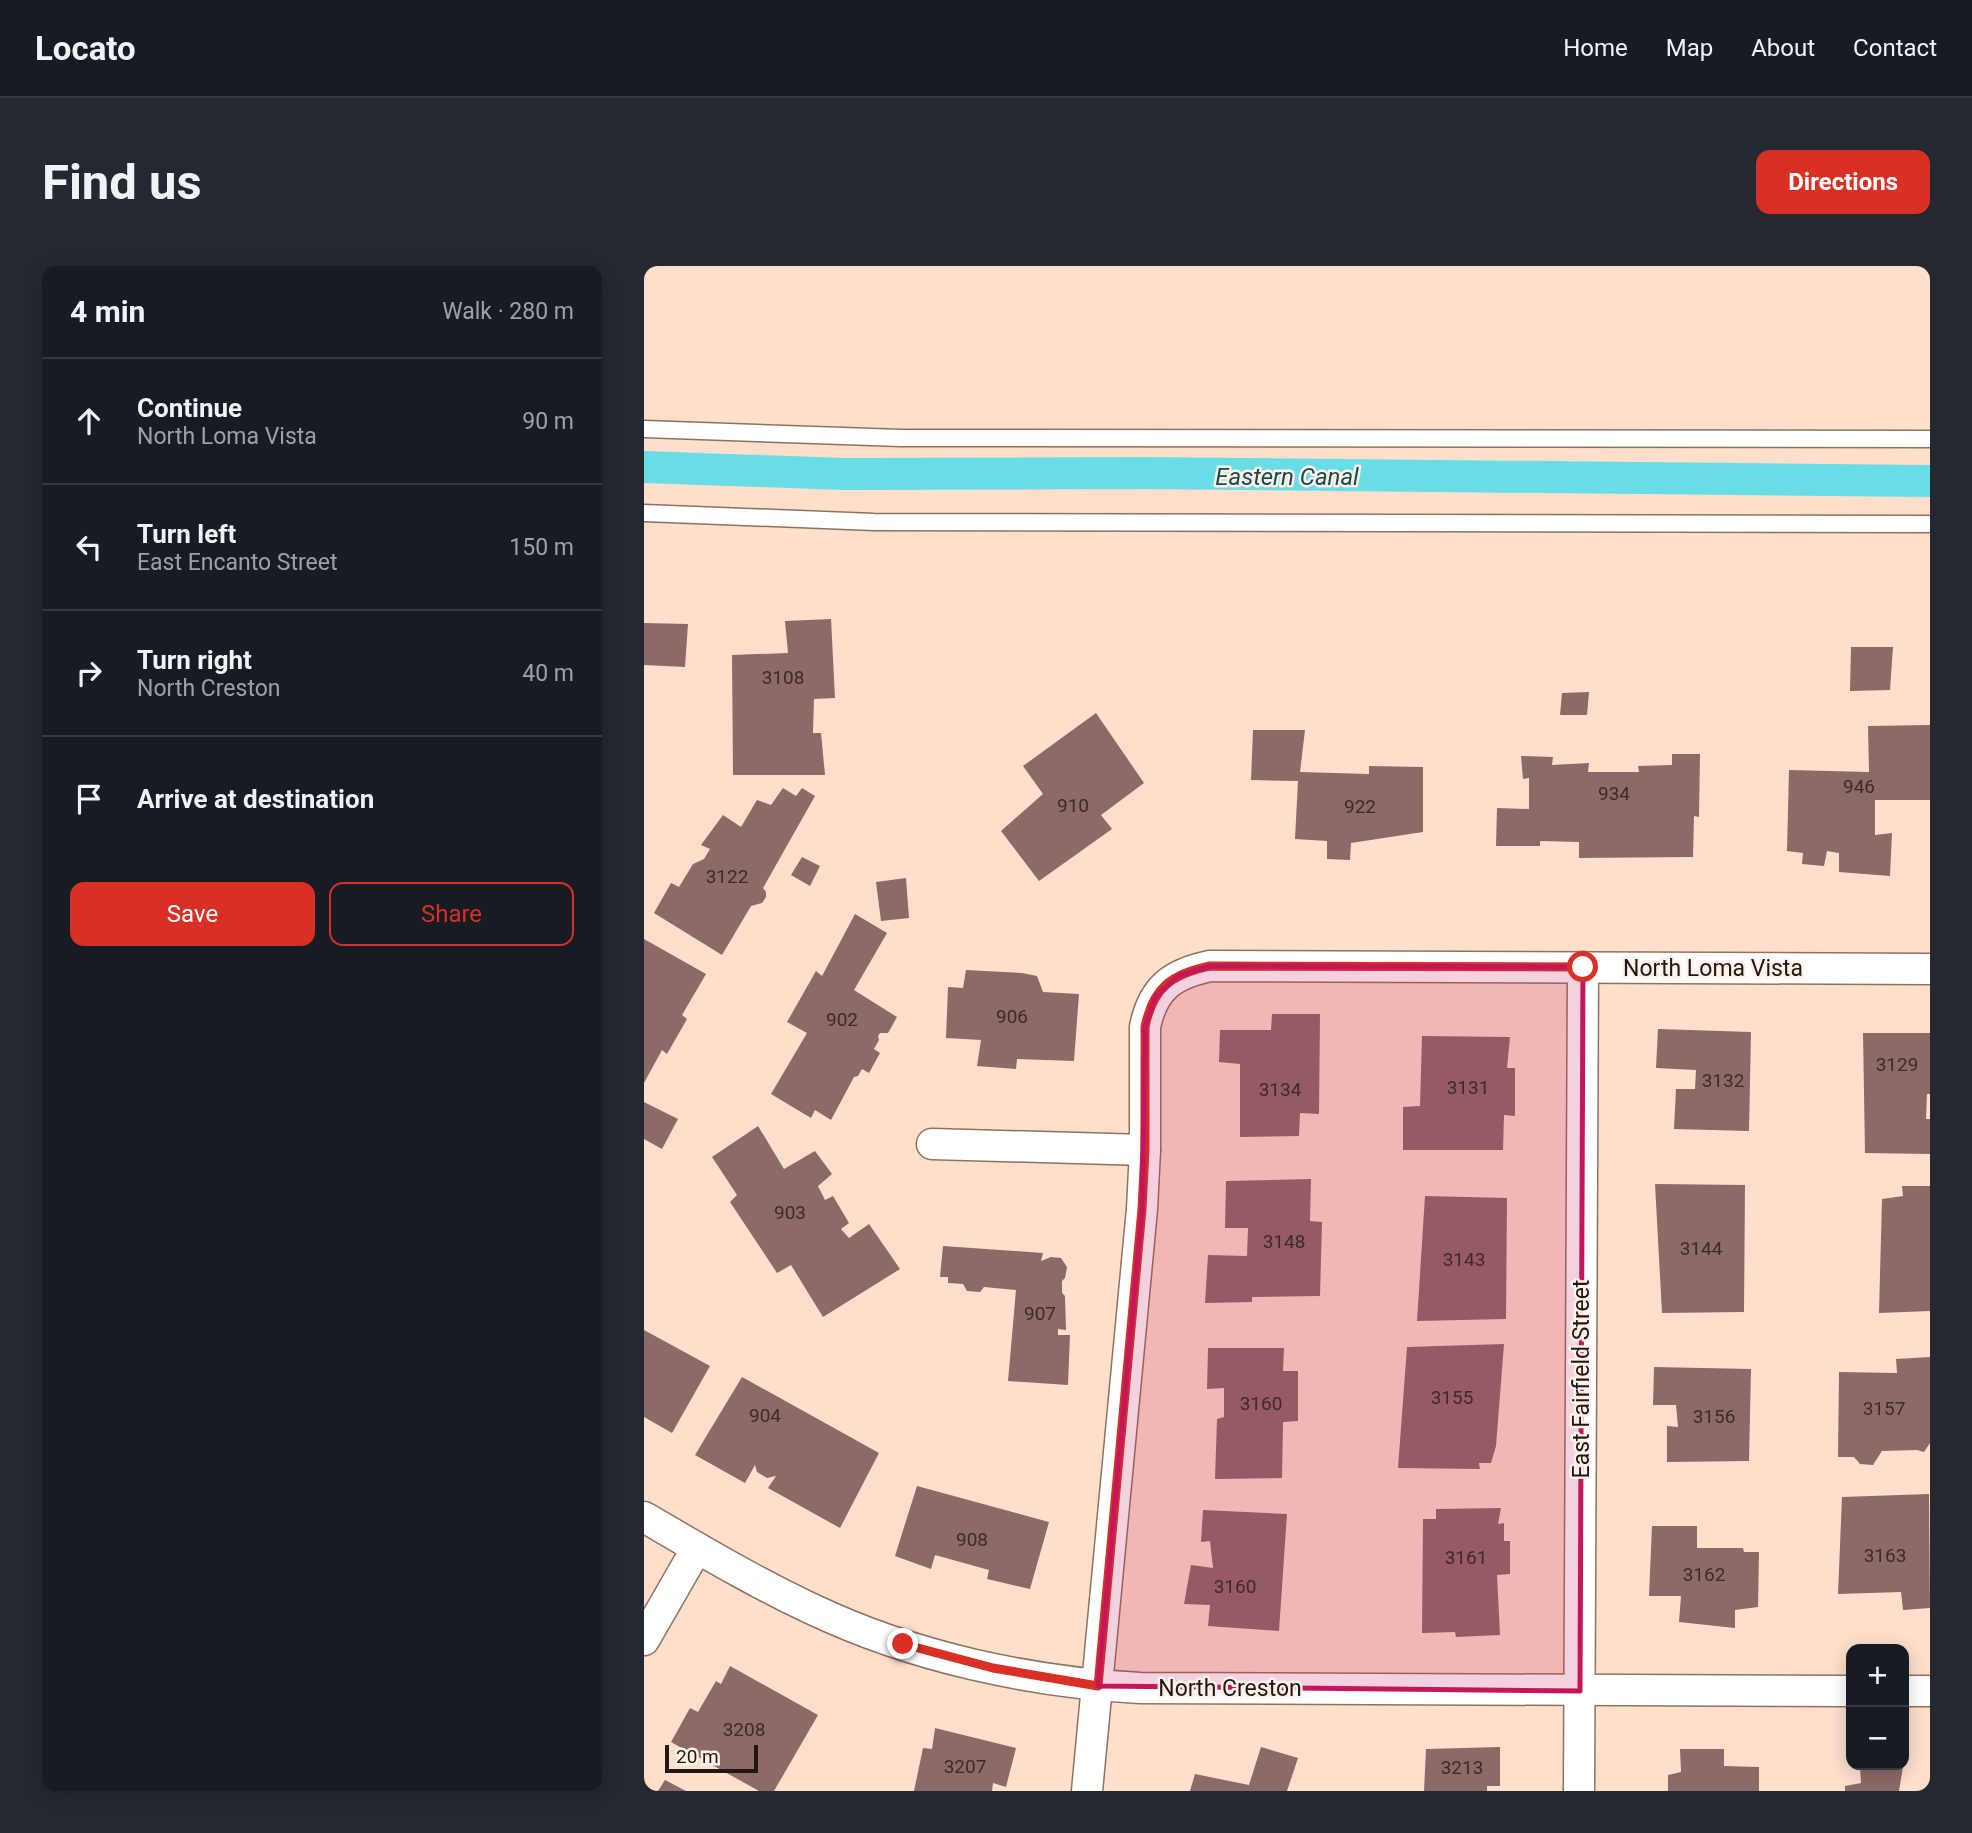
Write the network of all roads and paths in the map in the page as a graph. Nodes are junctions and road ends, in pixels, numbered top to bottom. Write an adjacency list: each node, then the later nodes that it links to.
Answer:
1 (644, 429): 2 (lane)
2 (1930, 439)
3 (644, 513): 4 (lane)
4 (1930, 524)
5 (1583, 967): 6 (street, North Loma Vista); 8 (street, North Loma Vista); 13 (street, East Fairfield Street)
6 (1930, 969)
7 (932, 1144): 8 (street)
8 (1145, 1150): 12 (street)
9 (644, 1517): 10 (street, North Creston)
10 (697, 1548): 11 (street); 12 (street, North Creston)
11 (644, 1640)
12 (1098, 1686): 13 (street, North Creston); 17 (street)
13 (1580, 1691): 14 (street, North Creston); 18 (street, East Fairfield Street)
14 (1846, 1691)
15 (1909, 1692): 16 (street)
16 (1930, 1692)
17 (1087, 1791)
18 (1579, 1791)

